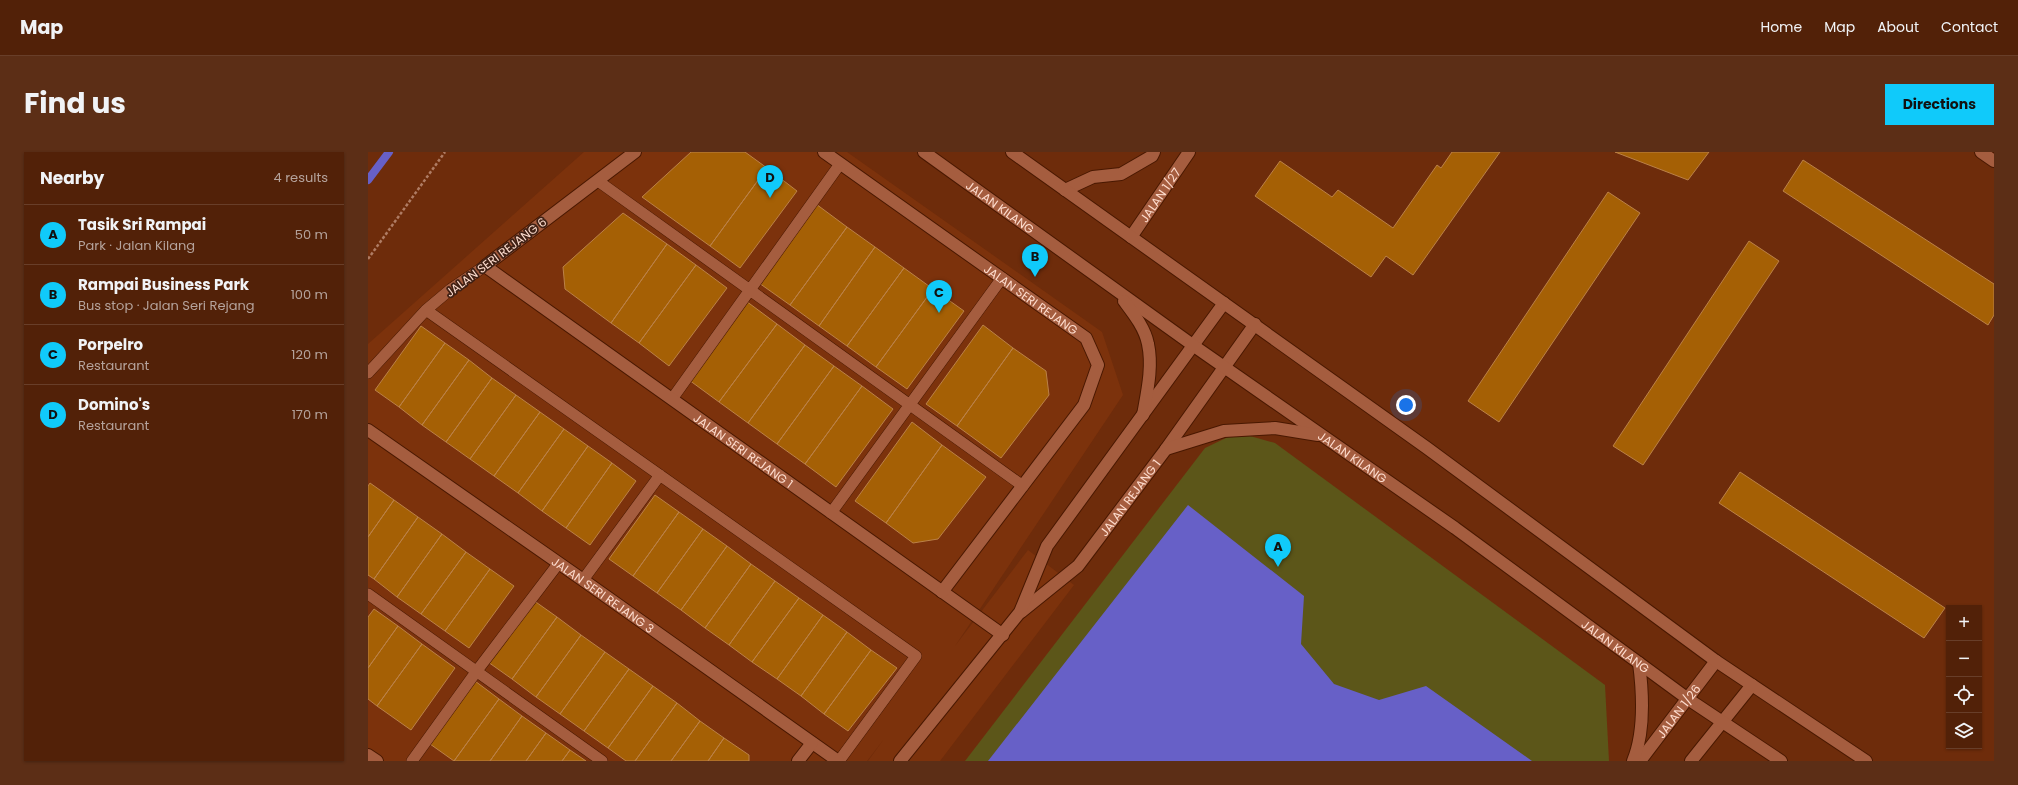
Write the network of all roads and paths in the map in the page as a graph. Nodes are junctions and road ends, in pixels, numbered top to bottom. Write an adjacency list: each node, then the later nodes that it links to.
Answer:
1 (445, 152): 14 (path)
2 (635, 152): 11 (street, JALAN SERI REJANG 6)
3 (824, 152): 10 (street, JALAN SERI REJANG)
4 (924, 152): 18 (street, JALAN KILANG)
5 (1012, 152): 12 (street)
6 (1154, 152): 12 (street)
7 (1189, 152): 13 (street, JALAN 1/27)
8 (1981, 152): 9 (street)
9 (1994, 161)
10 (840, 164): 16 (street, JALAN SERI REJANG); 17 (lane)
11 (598, 181): 15 (street, JALAN SERI REJANG 6); 17 (lane)
12 (1065, 190): 13 (street)
13 (1131, 237): 19 (street)
14 (368, 259)
15 (485, 266): 20 (lane, JALAN SERI REJANG 6); 25 (street, JALAN SERI REJANG 1)
16 (1002, 278): 26 (lane); 32 (street, JALAN SERI REJANG)
17 (750, 290): 25 (lane); 26 (lane)
18 (1117, 292): 22 (street, JALAN KILANG); 27 (street)
19 (1224, 303): 21 (street); 22 (street, JALAN REJANG 1)
20 (426, 310): 24 (lane, JALAN SERI REJANG 6); 31 (lane)
21 (1255, 324): 23 (street, JALAN REJANG 1); 40 (street)
22 (1194, 346): 23 (street, JALAN KILANG); 27 (street, JALAN REJANG 1)
23 (1224, 368): 29 (street, JALAN KILANG); 30 (street, JALAN REJANG 1)
24 (368, 373)
25 (672, 399): 33 (street, JALAN SERI REJANG 1)
26 (910, 404): 32 (lane); 33 (lane)
27 (1143, 415): 38 (street, JALAN REJANG 1)
28 (368, 430): 34 (street, JALAN SERI REJANG 3)
29 (1322, 435): 30 (street); 41 (street, JALAN KILANG)
30 (1166, 449): 38 (street, JALAN REJANG 1)
31 (660, 475): 35 (lane); 52 (lane)
32 (1023, 486): 36 (street, JALAN SERI REJANG)
33 (831, 513): 36 (street, JALAN SERI REJANG 1)
34 (558, 564): 35 (street, JALAN SERI REJANG 3); 42 (lane)
35 (584, 580): 46 (street, JALAN SERI REJANG 3)
36 (942, 592): 39 (street, JALAN SERI REJANG 1)
37 (368, 594): 42 (lane)
38 (1020, 612): 39 (street, JALAN REJANG 1)
39 (1003, 635): 53 (street, JALAN REJANG 1)
40 (1716, 661): 43 (street); 44 (street, JALAN 1/26)
41 (1639, 663): 44 (street, JALAN KILANG); 54 (street)
42 (476, 672): 49 (lane); 50 (lane)
43 (1752, 685): 45 (street); 59 (street)
44 (1688, 699): 45 (street, JALAN KILANG); 55 (street, JALAN 1/26)
45 (1722, 722): 56 (street); 58 (street, JALAN KILANG)
46 (812, 743): 51 (street); 52 (street, JALAN SERI REJANG 3)
47 (368, 755): 48 (street)
48 (377, 761)
49 (412, 761)
50 (602, 761)
51 (798, 761)
52 (838, 761)
53 (900, 761)
54 (1633, 761)
55 (1640, 761)
56 (1691, 761)
57 (1773, 761): 58 (street)
58 (1781, 761)
59 (1866, 761)

